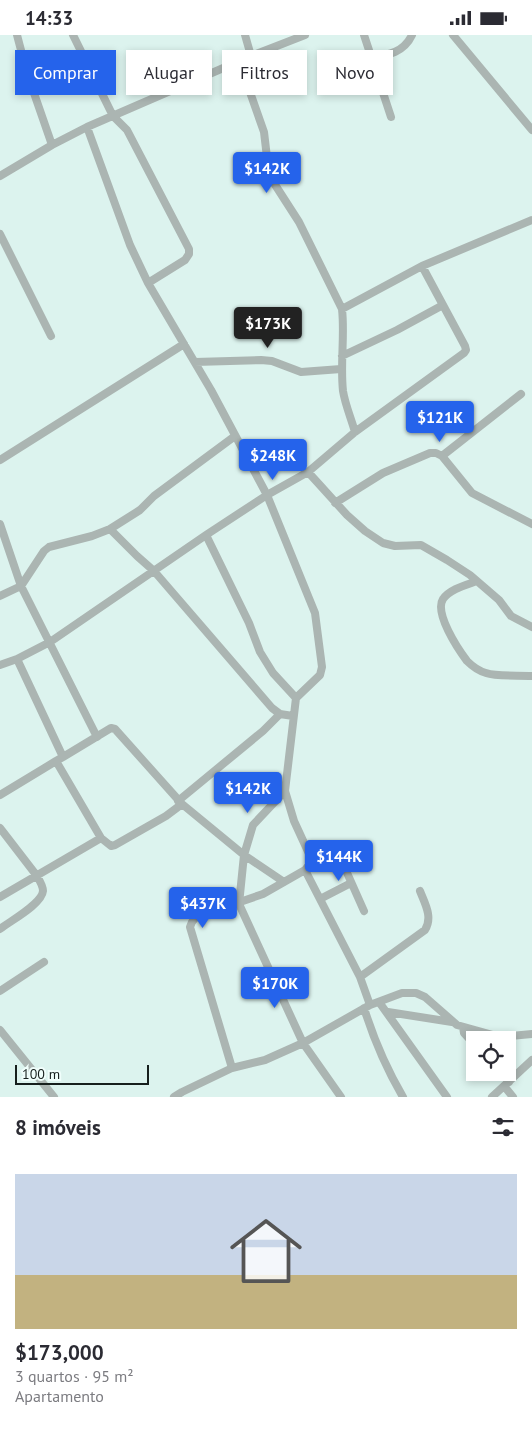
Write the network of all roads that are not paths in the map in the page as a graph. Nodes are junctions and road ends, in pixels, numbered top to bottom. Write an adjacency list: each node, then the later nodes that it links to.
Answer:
1 (16, 35): 19 (street)
2 (74, 35): 15 (street)
3 (245, 35): 8 (street)
4 (305, 35): 9 (street)
5 (364, 35): 10 (street)
6 (412, 35): 11 (street)
7 (453, 35): 18 (street)
8 (250, 50)
9 (264, 50)
10 (369, 50)
11 (393, 53)
12 (222, 68): 15 (street)
13 (251, 95): 26 (street)
14 (384, 95): 16 (street)
15 (113, 116): 17 (street); 24 (street)
16 (391, 117)
17 (87, 127): 19 (street); 24 (street)
18 (532, 130)
19 (52, 145): 20 (street)
20 (0, 176)
21 (532, 220): 23 (street)
22 (0, 234): 27 (street)
23 (422, 266): 25 (street); 26 (street)
24 (148, 283): 28 (street)
25 (443, 305): 29 (street); 33 (street)
26 (342, 309): 29 (street)
27 (51, 336)
28 (184, 344): 30 (street); 36 (street)
29 (342, 356): 31 (street)
30 (195, 362): 31 (street); 34 (street)
31 (341, 369): 33 (street)
32 (521, 394): 35 (street)
33 (355, 431): 37 (street)
34 (235, 436): 38 (street); 42 (street)
35 (442, 456): 39 (street); 40 (street)
36 (0, 460)
37 (308, 472): 38 (street); 39 (street)
38 (267, 495): 43 (street); 53 (street)
39 (335, 503): 45 (street)
40 (532, 524)
41 (0, 527): 46 (street)
42 (110, 529): 44 (street); 46 (street)
43 (206, 535): 44 (street); 53 (street)
44 (154, 571): 49 (street); 54 (street)
45 (477, 581): 48 (street); 52 (street)
46 (21, 586): 47 (street); 49 (street)
47 (0, 596)
48 (532, 627)
49 (50, 642): 50 (street); 56 (street)
50 (18, 659): 51 (street); 57 (street)
51 (0, 665)
52 (532, 676)
53 (296, 699): 55 (street)
54 (280, 714): 55 (street); 60 (street)
55 (293, 716): 58 (street)
56 (97, 737): 57 (street); 60 (street)
57 (59, 759): 59 (street); 62 (street)
58 (285, 791): 63 (street); 64 (street)
59 (0, 795)
60 (180, 803): 62 (street); 63 (street)
61 (0, 828): 66 (street)
62 (101, 838): 66 (street)
63 (244, 855): 67 (street); 72 (street)
64 (311, 858): 65 (street); 68 (street)
65 (305, 870): 67 (street); 71 (street)
66 (37, 876): 70 (street); 74 (street)
67 (284, 882): 72 (street)
68 (351, 883): 71 (street); 73 (street)
69 (420, 891): 76 (street)
70 (0, 897)
71 (320, 899): 76 (street)
72 (239, 904): 86 (street); 88 (street)
73 (364, 911)
74 (0, 929)
75 (44, 962): 77 (street)
76 (360, 977): 79 (street)
77 (0, 991)
78 (379, 1002): 79 (street); 80 (street); 81 (street)
79 (367, 1006): 86 (street); 94 (street)
80 (388, 1012): 81 (street); 95 (street)
81 (452, 1022): 82 (street)
82 (463, 1027): 84 (street); 85 (street)
83 (0, 1030): 91 (street)
84 (466, 1034)
85 (532, 1034)
86 (303, 1043): 88 (street); 93 (street)
87 (532, 1060): 90 (street)
88 (232, 1068): 92 (street)
89 (505, 1081): 90 (street)
90 (506, 1084): 96 (street); 97 (street)
91 (54, 1097)
92 (174, 1097)
93 (341, 1097)
94 (403, 1097)
95 (447, 1097)
96 (492, 1097)
97 (513, 1097)

